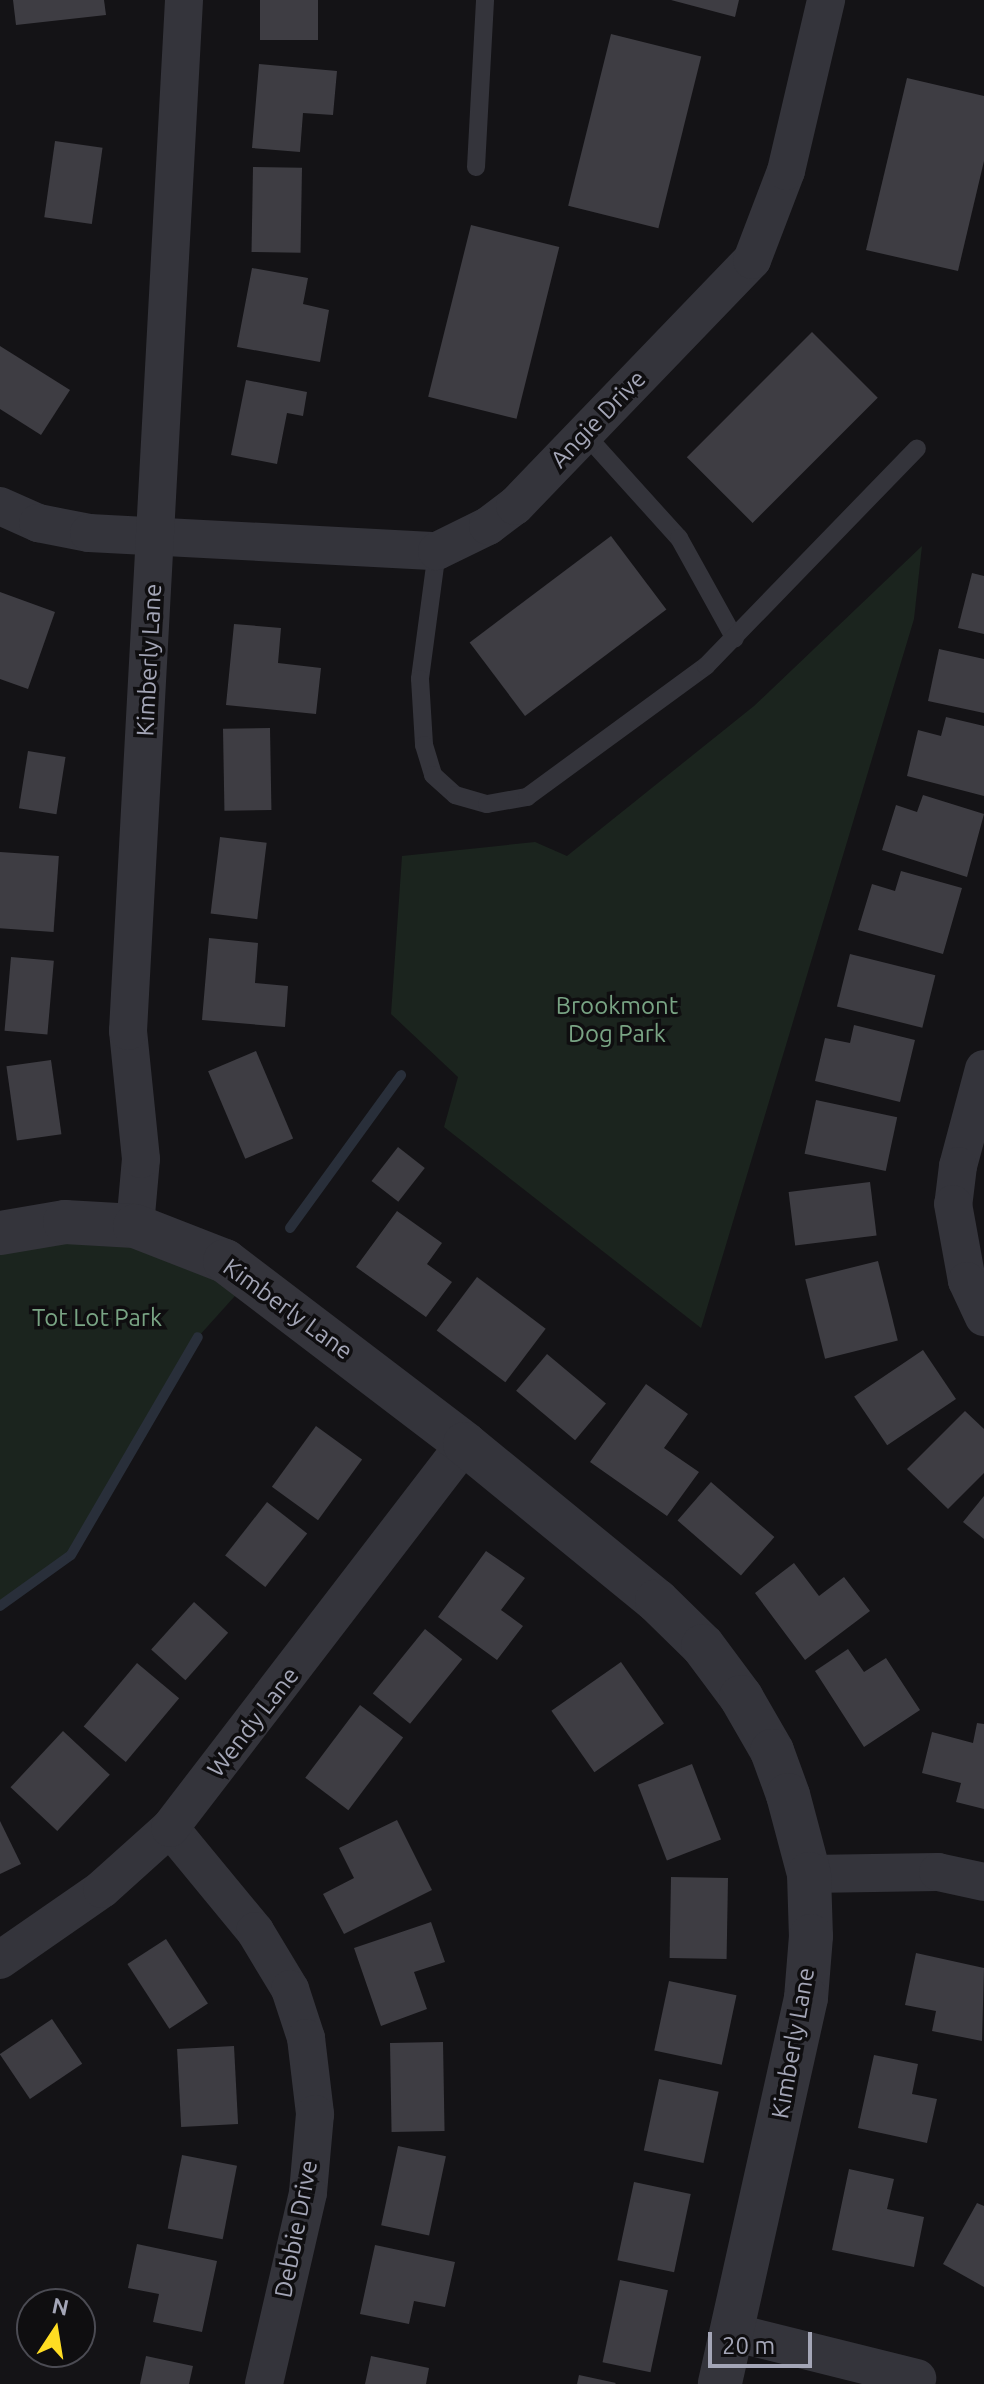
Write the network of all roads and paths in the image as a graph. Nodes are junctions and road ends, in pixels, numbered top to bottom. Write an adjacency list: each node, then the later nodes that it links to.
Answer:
1 (184, 0): 8 (street, Kimberly Lane)
2 (485, 0): 4 (lane)
3 (826, 0): 5 (street, Angie Drive)
4 (476, 167)
5 (584, 433): 9 (street, Angie Drive); 10 (lane)
6 (917, 448): 10 (lane)
7 (0, 506): 8 (street)
8 (156, 536): 9 (street); 12 (street, Kimberly Lane)
9 (437, 551): 10 (lane)
10 (735, 639)
11 (984, 1069): 14 (street)
12 (135, 1226): 13 (street); 15 (street, Kimberly Lane)
13 (0, 1233)
14 (984, 1317)
15 (465, 1444): 16 (street, Wendy Lane); 17 (street, Kimberly Lane)
16 (170, 1828): 19 (street, Wendy Lane); 22 (street, Debbie Drive)
17 (809, 1874): 18 (street); 20 (street, Kimberly Lane)
18 (984, 1882)
19 (0, 1960)
20 (732, 2332): 21 (street); 23 (street, Kimberly Lane)
21 (917, 2378)
22 (264, 2384)
23 (720, 2384)

